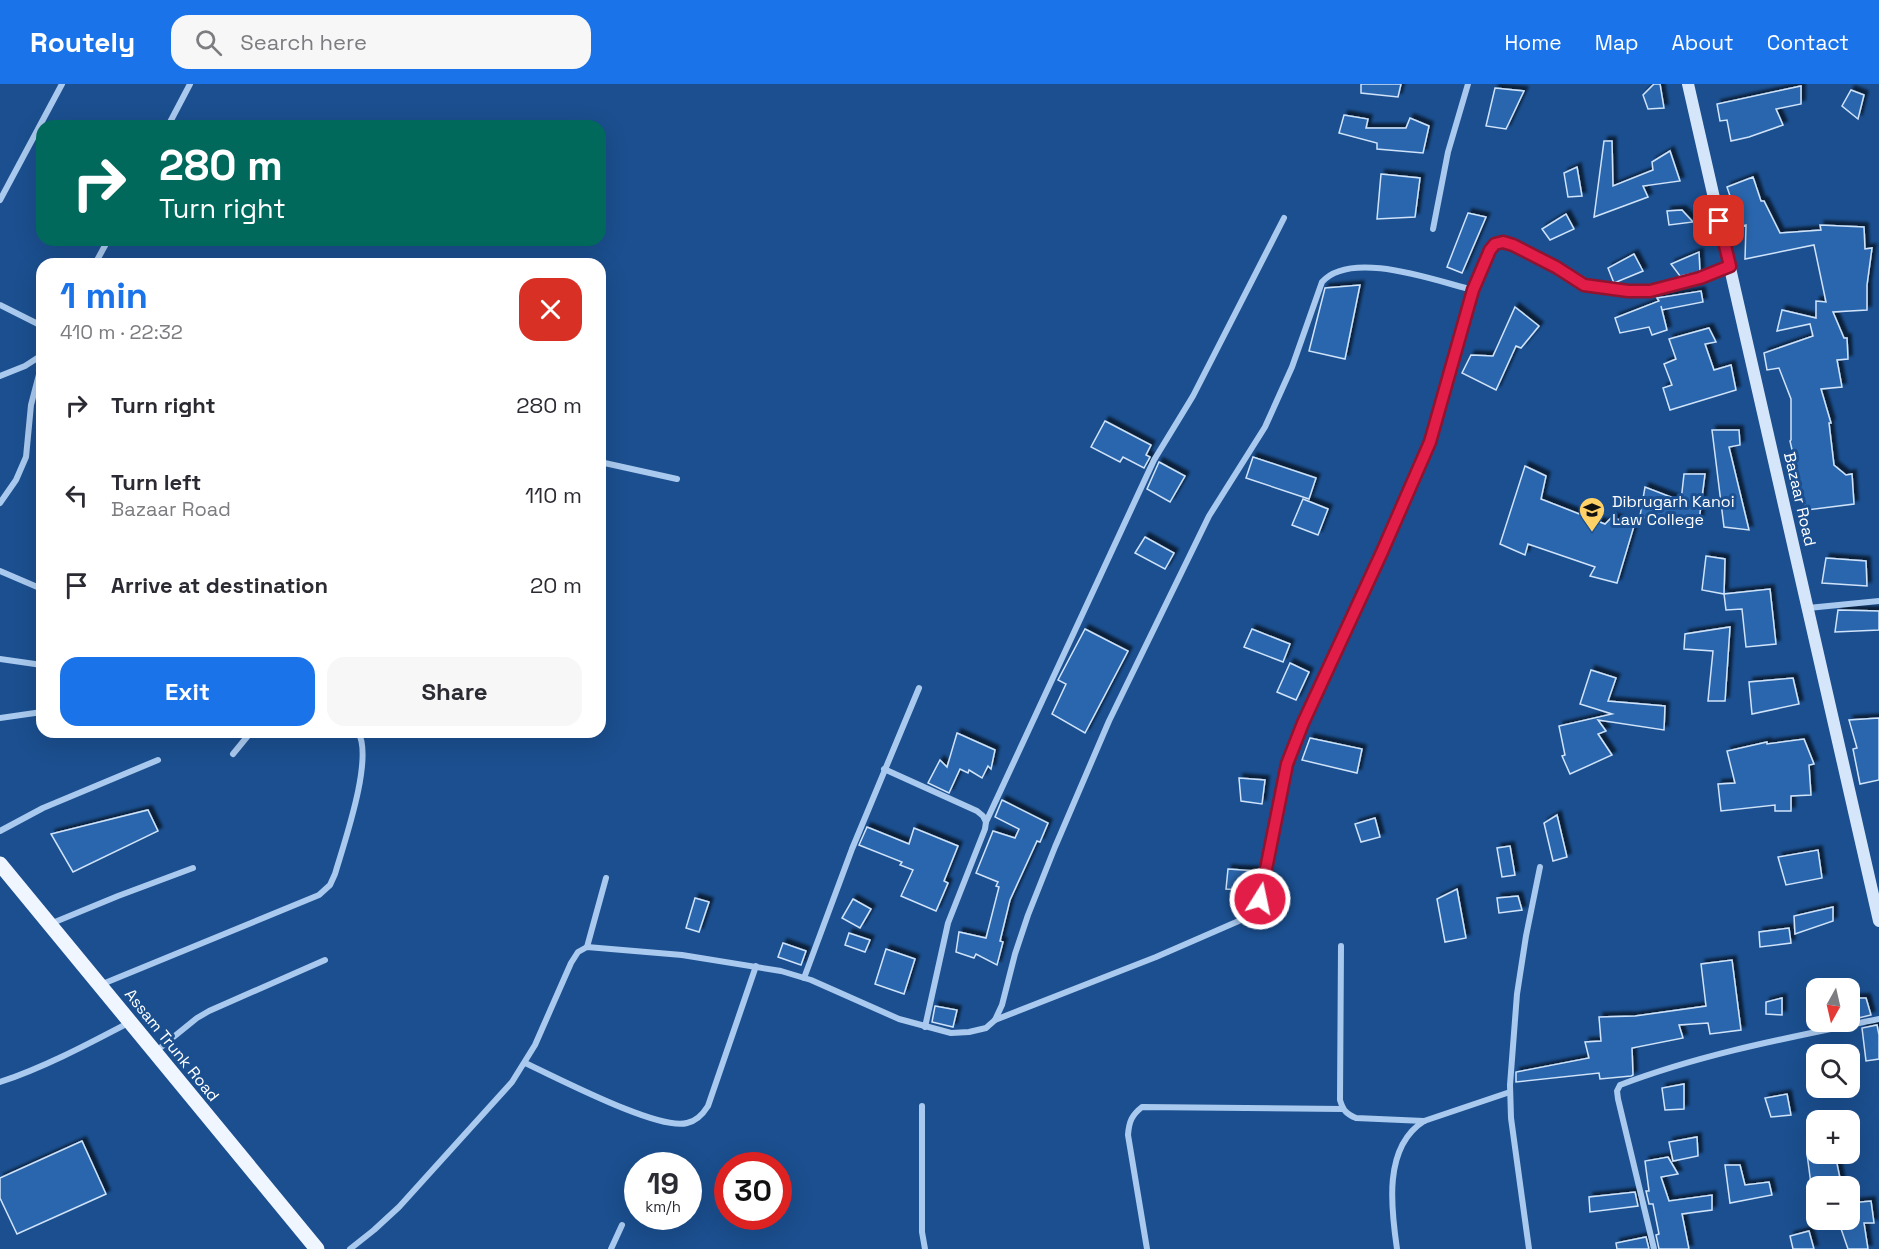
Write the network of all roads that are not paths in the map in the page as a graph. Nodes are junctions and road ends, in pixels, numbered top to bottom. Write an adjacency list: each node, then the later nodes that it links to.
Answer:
1 (62, 84): 5 (street)
2 (190, 84): 6 (street)
3 (1468, 84): 10 (street)
4 (1688, 84): 11 (street, Bazaar Road)
5 (43, 120)
6 (171, 120)
7 (36, 133): 8 (street)
8 (0, 200)
9 (1284, 218): 35 (street)
10 (1433, 229)
11 (1730, 266): 12 (street); 24 (street, Bazaar Road)
12 (1473, 290): 50 (street); 50 (street)
13 (0, 305): 14 (street)
14 (36, 323)
15 (36, 359): 16 (street)
16 (0, 376)
17 (36, 384): 20 (street)
18 (606, 463): 19 (street)
19 (677, 479)
20 (0, 503)
21 (0, 571): 22 (street)
22 (36, 586)
23 (1879, 601): 24 (street)
24 (1808, 609): 41 (street, Bazaar Road)
25 (0, 659): 26 (street)
26 (36, 664)
27 (919, 688): 34 (street)
28 (36, 713): 29 (street)
29 (0, 718)
30 (246, 738): 32 (street)
31 (360, 738): 48 (street)
32 (233, 754)
33 (158, 760): 36 (street)
34 (884, 769): 35 (street); 47 (street)
35 (986, 822): 52 (street)
36 (0, 831)
37 (0, 864): 42 (main road, Assam Trunk Road)
38 (1540, 867): 56 (street)
39 (193, 868): 42 (street)
40 (606, 878): 44 (street)
41 (1879, 921)
42 (50, 924): 48 (main road, Assam Trunk Road)
43 (1341, 946): 58 (street)
44 (587, 947): 46 (street); 54 (street)
45 (326, 960): 53 (street)
46 (756, 966): 47 (street); 54 (street)
47 (804, 978): 52 (street)
48 (100, 985): 51 (main road, Assam Trunk Road)
49 (1879, 1019): 68 (street)
50 (995, 1020): 52 (street)
51 (130, 1022): 53 (main road, Assam Trunk Road); 55 (street)
52 (925, 1027)
53 (155, 1052): 61 (main road, Assam Trunk Road)
54 (525, 1063): 62 (street)
55 (0, 1082)
56 (1510, 1092): 59 (street); 67 (street)
57 (922, 1106): 64 (street)
58 (1343, 1109): 59 (street); 65 (street)
59 (1424, 1121): 66 (street)
60 (622, 1225): 63 (street)
61 (316, 1249)
62 (350, 1249)
63 (611, 1249)
64 (925, 1249)
65 (1147, 1249)
66 (1396, 1249)
67 (1530, 1249)
68 (1654, 1249)

